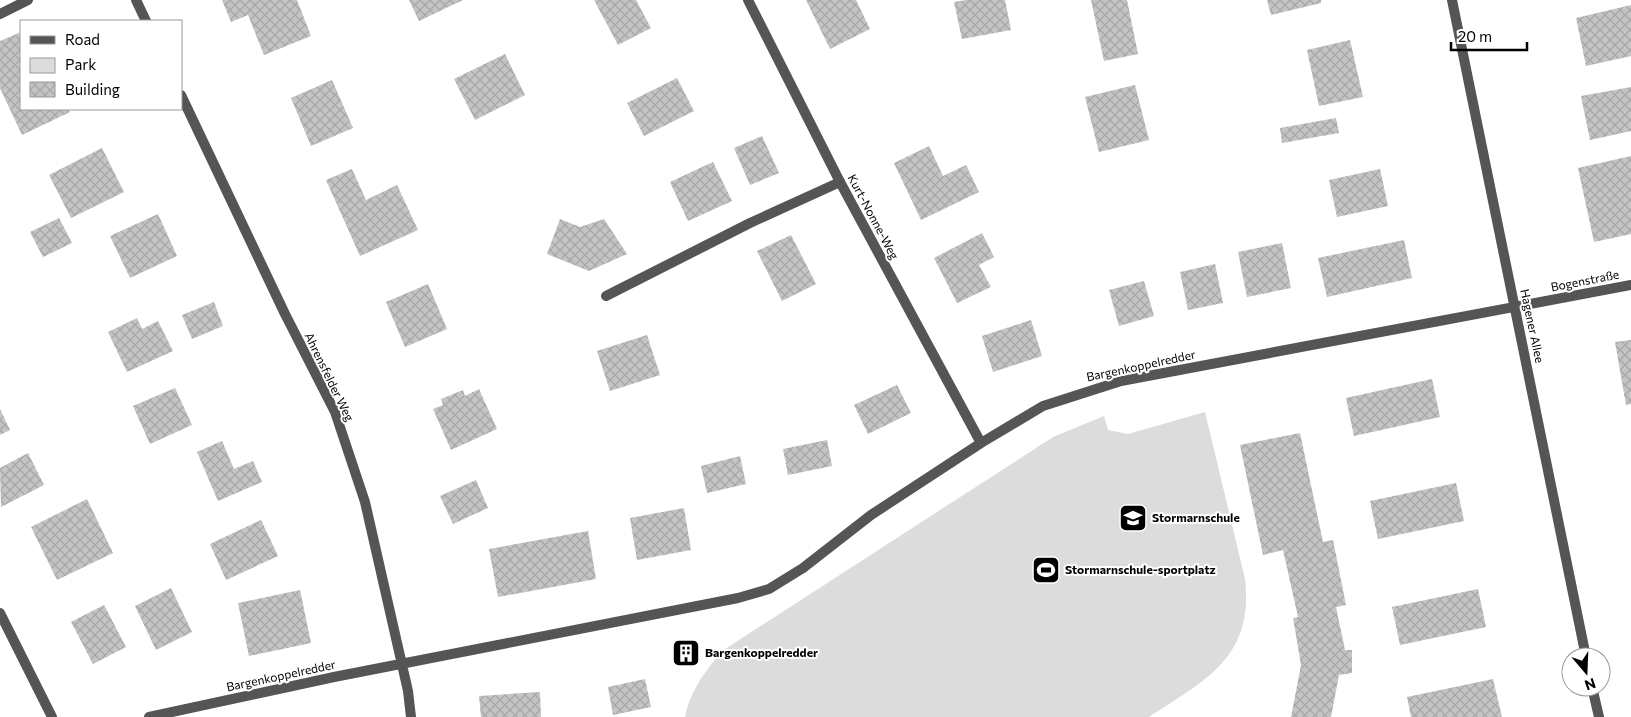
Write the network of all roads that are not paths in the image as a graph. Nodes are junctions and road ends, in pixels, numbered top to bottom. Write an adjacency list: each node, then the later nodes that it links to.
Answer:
1 (28, 0): 5 (street)
2 (136, 0): 6 (street)
3 (748, 0): 8 (street, Kurt-Nonne-Weg)
4 (1452, 0): 11 (street, Hagener Allee)
5 (0, 14)
6 (146, 20)
7 (182, 97): 15 (street, Ahrensfelder Weg)
8 (840, 182): 10 (street); 12 (street, Kurt-Nonne-Weg)
9 (1631, 285): 11 (street, Bogenstraße)
10 (606, 296)
11 (1515, 307): 12 (street, Bargenkoppelredder); 14 (street, Hagener Allee)
12 (981, 443): 15 (street, Bargenkoppelredder)
13 (0, 613): 17 (street)
14 (1584, 647)
15 (402, 664): 18 (street, Bargenkoppelredder); 19 (street, Ahrensfelder Weg)
16 (1594, 697): 20 (street)
17 (52, 717)
18 (149, 717)
19 (411, 717)
20 (1598, 717)

